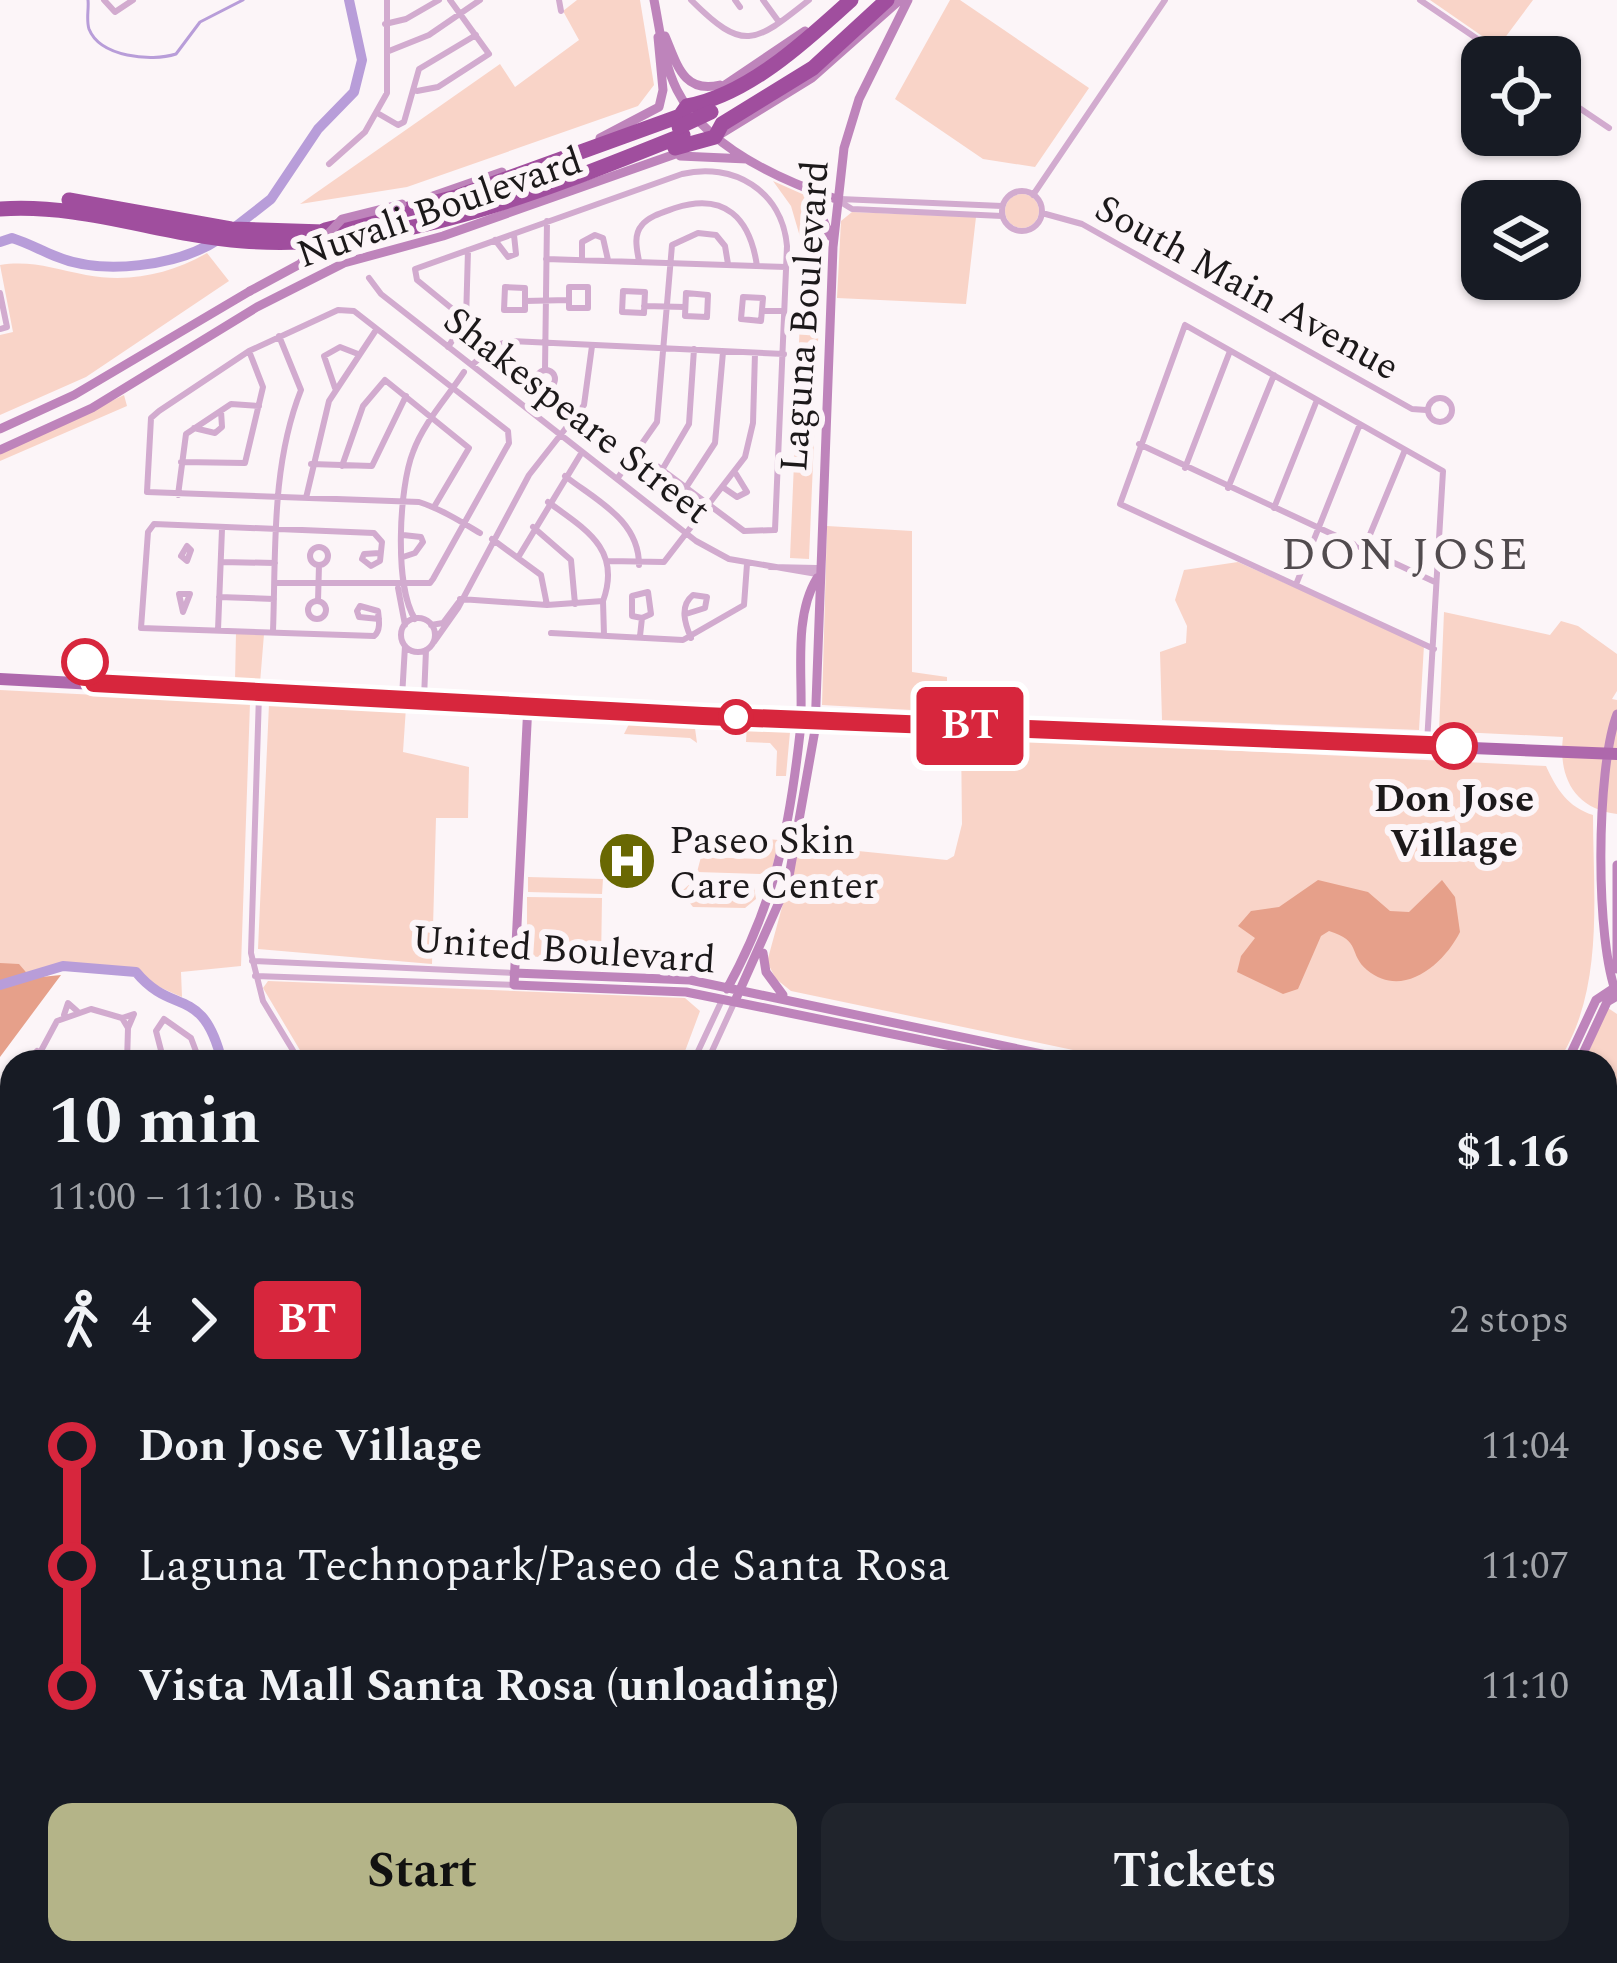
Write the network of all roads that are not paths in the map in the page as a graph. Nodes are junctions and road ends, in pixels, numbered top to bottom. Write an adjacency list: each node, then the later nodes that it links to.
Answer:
1 (104, 0): 2 (street)
2 (133, 0)
3 (387, 0): 25 (street)
4 (439, 0): 25 (street)
5 (450, 0): 22 (street)
6 (480, 0): 22 (street)
7 (655, 0): 23 (main road)
8 (708, 0): 20 (street)
9 (764, 0): 24 (street)
10 (792, 0): 21 (street)
11 (809, 0): 21 (street)
12 (840, 0): 29 (main road)
13 (851, 0): 31 (highway)
14 (865, 0): 34 (highway)
15 (877, 0): 34 (highway)
16 (887, 0): 34 (highway)
17 (904, 0): 35 (main road, Laguna Boulevard); 45 (main road, Laguna Boulevard)
18 (1165, 0): 44 (street)
19 (1420, 0): 27 (street)
20 (694, 3): 24 (street)
21 (798, 9): 24 (street)
22 (461, 14): 26 (street); 28 (street)
23 (658, 20): 29 (main road); 31 (main road); 38 (main road)
24 (779, 22)
25 (385, 24): 28 (street)
26 (476, 35): 30 (street); 30 (street)
27 (1473, 36)
28 (389, 51): 33 (street)
29 (738, 79): 31 (main road)
30 (417, 91): 33 (street)
31 (687, 106): 34 (main road); 38 (main road, Nuvali Boulevard); 51 (highway)
32 (1581, 109): 36 (street)
33 (379, 114): 42 (street)
34 (714, 123): 35 (main road, Laguna Boulevard); 37 (highway, bridge); 39 (main road); 40 (main road, Nuvali Boulevard); 54 (highway)
35 (738, 126): 39 (main road)
36 (1609, 128)
37 (681, 131): 51 (highway); 54 (highway)
38 (598, 139): 104 (main road, Nuvali Boulevard, bridge)
39 (739, 152): 41 (main road)
40 (669, 158): 41 (main road); 107 (main road, Nuvali Boulevard)
41 (753, 159): 43 (main road)
42 (329, 164)
43 (811, 190): 45 (main road); 55 (main road)
44 (1033, 195): 47 (street); 48 (street)
45 (836, 199): 47 (street); 47 (street); 55 (main road, Laguna Boulevard)
46 (0, 205): 50 (highway)
47 (1002, 211): 48 (street)
48 (1042, 213): 99 (street, South Main Avenue)
49 (547, 221): 52 (street); 58 (street); 64 (street)
50 (204, 231): 51 (highway); 54 (highway)
51 (316, 232)
52 (514, 234): 53 (street); 53 (street)
53 (495, 240): 56 (street)
54 (297, 243)
55 (833, 247): 152 (main road, Laguna Boulevard)
56 (468, 250): 75 (street); 75 (street)
57 (582, 258): 58 (street); 59 (street); 59 (street)
58 (546, 259): 67 (street)
59 (608, 260): 60 (street)
60 (638, 261): 61 (street); 63 (street)
61 (667, 264): 62 (street); 62 (street); 71 (street)
62 (728, 264): 63 (street)
63 (757, 266): 64 (street)
64 (786, 267): 74 (street)
65 (369, 278): 81 (street, Shakespeare Street)
66 (0, 293): 76 (street)
67 (545, 300): 68 (street); 69 (street); 79 (street)
68 (569, 300): 68 (street)
69 (525, 301): 69 (street)
70 (644, 306): 70 (street); 71 (street)
71 (664, 306): 72 (street); 82 (street)
72 (685, 307): 72 (street)
73 (762, 311): 73 (street); 74 (street)
74 (784, 311): 89 (street)
75 (466, 320): 81 (street)
76 (0, 329)
77 (376, 330): 78 (street); 88 (street); 95 (street)
78 (279, 336): 84 (street); 123 (street)
79 (544, 341): 80 (street); 90 (street); 91 (street)
80 (592, 346): 82 (street); 105 (street)
81 (448, 347): 90 (street, Shakespeare Street)
82 (662, 347): 83 (street); 109 (street)
83 (694, 349): 86 (street); 115 (street)
84 (249, 351): 98 (street); 122 (street)
85 (1230, 351): 93 (street); 106 (street); 114 (street)
86 (723, 352): 87 (street); 121 (street)
87 (755, 353): 89 (street); 116 (street)
88 (358, 354): 94 (street); 94 (street)
89 (784, 355): 128 (street)
90 (472, 365): 105 (street, Shakespeare Street)
91 (545, 370)
92 (464, 373): 95 (street)
93 (1274, 375): 97 (street); 120 (street)
94 (335, 388): 112 (street)
95 (452, 390): 101 (street); 130 (street)
96 (406, 396): 101 (street); 113 (street); 113 (street)
97 (1317, 400): 102 (street); 129 (street)
98 (259, 406): 100 (street); 111 (street)
99 (1426, 410): 99 (street)
100 (221, 411): 103 (street); 103 (street)
101 (432, 417): 125 (street); 127 (street)
102 (1360, 424): 108 (street); 134 (street)
103 (194, 428): 111 (street)
104 (0, 429)
105 (559, 434): 110 (street, Shakespeare Street); 139 (street)
106 (1139, 444): 114 (street); 155 (street)
107 (0, 450)
108 (1406, 450): 141 (street); 154 (street)
109 (637, 451): 115 (street); 118 (street)
110 (583, 452): 117 (street); 118 (street, Shakespeare Street)
111 (181, 462): 122 (street)
112 (310, 464): 113 (street); 124 (street)
113 (342, 466)
114 (1185, 468): 120 (street)
115 (662, 471): 121 (street)
116 (735, 473): 119 (street); 119 (street)
117 (565, 476): 126 (street); 149 (street)
118 (617, 479): 138 (street, Shakespeare Street)
119 (724, 488): 128 (street)
120 (1228, 488): 129 (street)
121 (685, 489): 128 (street)
122 (178, 495): 123 (street)
123 (278, 496): 124 (street); 135 (street)
124 (306, 498): 125 (street)
125 (404, 500): 127 (street); 137 (street)
126 (548, 502): 132 (street); 145 (street)
127 (434, 507): 130 (street)
128 (708, 507): 138 (street)
129 (1274, 508): 134 (street)
130 (463, 523): 136 (street); 157 (street)
131 (187, 527): 133 (street); 140 (street); 173 (street)
132 (533, 527): 143 (street); 163 (street)
133 (222, 529): 135 (street); 146 (street)
134 (1318, 529): 141 (street); 155 (street)
135 (277, 530): 142 (street); 147 (street)
136 (480, 533)
137 (404, 535): 144 (street); 144 (street)
138 (687, 535): 148 (street, Shakespeare Street); 149 (street)
139 (492, 538): 143 (street); 161 (street)
140 (187, 546)
141 (1364, 549): 154 (street)
142 (380, 553)
143 (518, 556): 164 (street)
144 (403, 557): 157 (street)
145 (608, 561): 149 (street); 162 (street)
146 (221, 562): 147 (street); 158 (street)
147 (275, 563): 153 (street)
148 (747, 564): 151 (street, Shakespeare Street); 179 (street)
149 (639, 565)
150 (319, 566): 156 (street)
151 (766, 567): 152 (street, Shakespeare Street); 152 (street, Shakespeare Street)
152 (815, 572): 190 (main road, Laguna Boulevard); 191 (main road, Laguna Boulevard)
153 (275, 583): 156 (street); 159 (street)
154 (1437, 583): 182 (street)
155 (1296, 584): 182 (street)
156 (319, 585): 157 (street); 160 (street)
157 (400, 586): 170 (street); 171 (street)
158 (219, 597): 159 (street); 174 (street)
159 (274, 599): 175 (street)
160 (319, 601)
161 (459, 601): 164 (street); 165 (street)
162 (603, 601): 163 (street); 177 (street)
163 (575, 604): 164 (street)
164 (547, 605)
165 (453, 611): 172 (street); 180 (street)
166 (183, 612): 173 (street)
167 (686, 614): 179 (street)
168 (641, 618): 168 (street); 178 (street)
169 (379, 619): 175 (street)
170 (415, 619): 171 (street); 172 (street)
171 (405, 625): 181 (street)
172 (431, 625): 180 (street)
173 (183, 629): 174 (street)
174 (218, 630): 175 (street)
175 (273, 632)
176 (551, 634): 177 (street)
177 (604, 635): 178 (street)
178 (640, 636): 179 (street)
179 (692, 638)
180 (434, 642): 183 (street)
181 (405, 646): 183 (street); 186 (street)
182 (1434, 649): 192 (street)
183 (426, 650): 187 (street)
184 (0, 679): 185 (main road)
185 (259, 690): 186 (main road); 197 (street)
186 (402, 697): 187 (main road)
187 (424, 698): 188 (main road)
188 (528, 704): 190 (main road); 201 (main road)
189 (1617, 714): 193 (main road)
190 (800, 719): 191 (main road); 195 (main road, Laguna Boulevard)
191 (816, 719): 192 (main road); 195 (main road, Laguna Boulevard)
192 (1426, 745): 193 (main road)
193 (1612, 750): 203 (main road)
194 (1617, 865): 199 (main road)
195 (783, 881): 196 (main road, Laguna Boulevard); 204 (main road, Laguna Boulevard)
196 (763, 946): 205 (main road, Laguna Boulevard); 206 (main road)
197 (252, 961): 198 (street, United Boulevard); 200 (street)
198 (393, 968): 201 (street, United Boulevard); 202 (street)
199 (1617, 969)
200 (255, 976): 202 (street, United Boulevard); 211 (street)
201 (514, 979): 202 (street, United Boulevard); 204 (main road, United Boulevard)
202 (392, 981)
203 (1616, 991): 216 (main road); 217 (main road)
204 (725, 993): 205 (main road, United Boulevard); 212 (street)
205 (737, 995): 206 (main road, United Boulevard); 213 (street); 214 (main road, United Boulevard)
206 (787, 999): 215 (main road, United Boulevard)
207 (38, 1050): 208 (street)
208 (127, 1050)
209 (161, 1050): 210 (street)
210 (196, 1050)
211 (292, 1050)
212 (699, 1050)
213 (712, 1050)
214 (978, 1050)
215 (1015, 1050)
216 (1573, 1050)
217 (1585, 1050)

